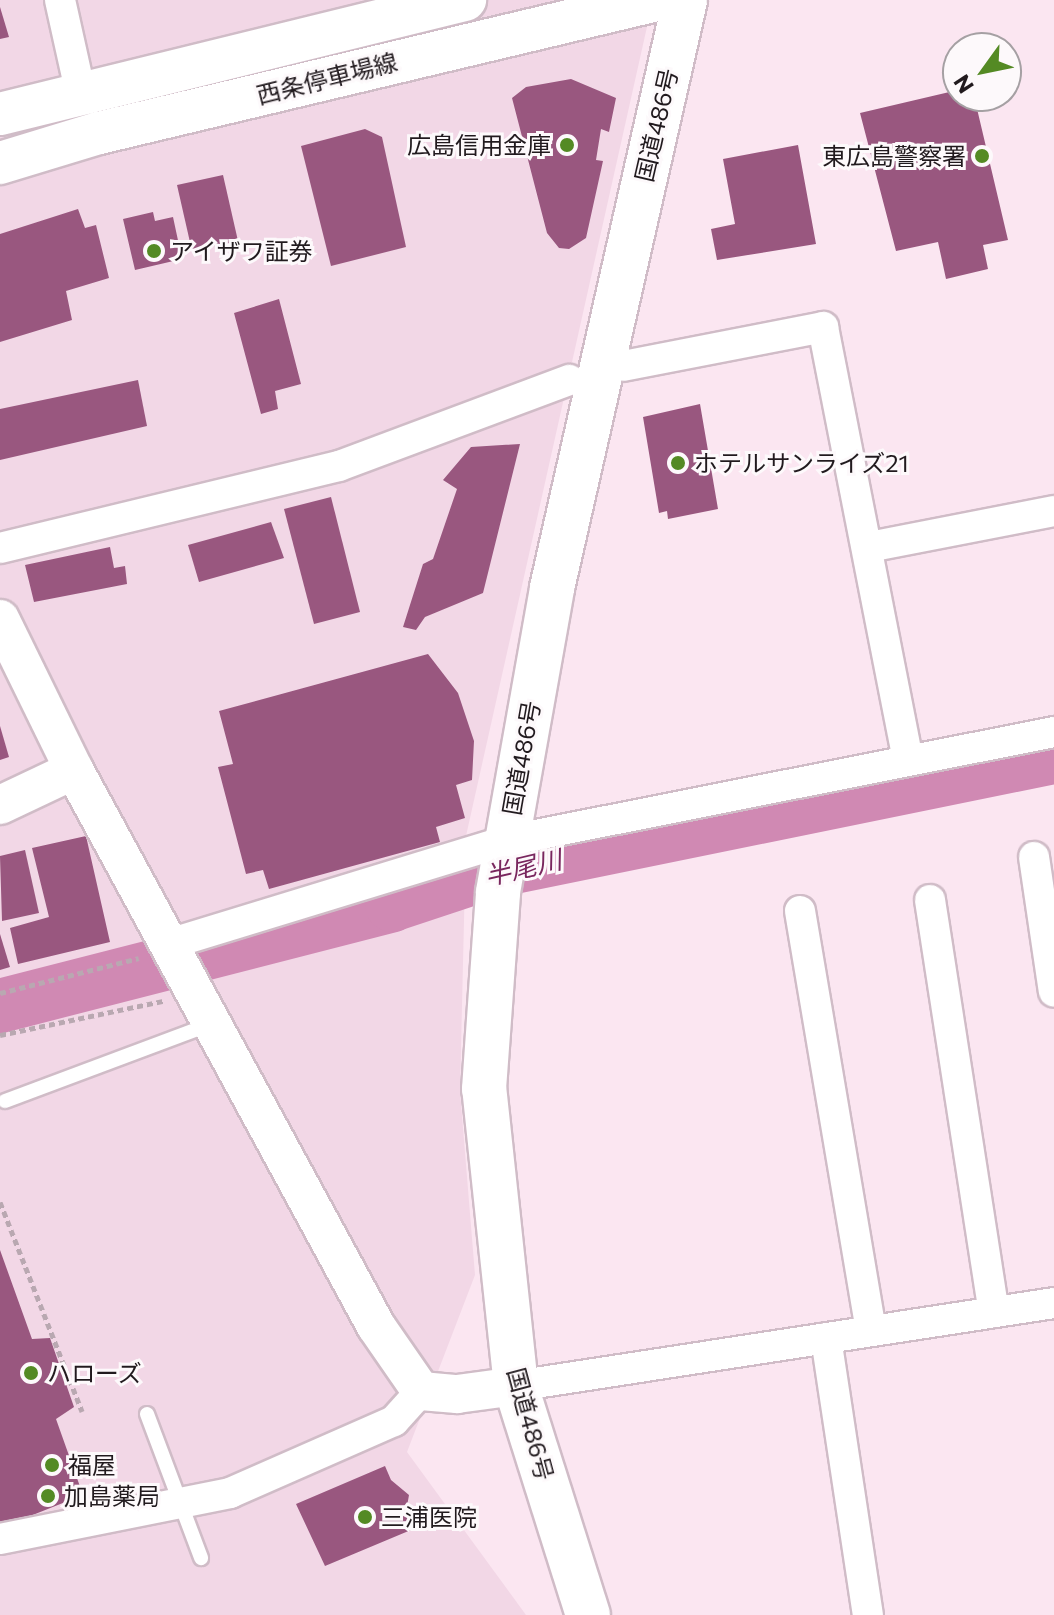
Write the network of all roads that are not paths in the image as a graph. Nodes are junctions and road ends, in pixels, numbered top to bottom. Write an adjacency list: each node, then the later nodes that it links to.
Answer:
1 (60, 0): 5 (street)
2 (465, 0): 5 (main road, 西条停車場線)
3 (657, 0): 7 (main road, 西条停車場線)
4 (685, 0): 18 (highway, 国道486号)
5 (80, 90): 6 (main road, 西条停車場線)
6 (0, 114)
7 (0, 163)
8 (623, 366): 11 (street)
9 (569, 380): 12 (street)
10 (1054, 511): 11 (street)
11 (869, 547): 15 (street)
12 (0, 548)
13 (0, 619): 16 (street)
14 (1054, 732): 15 (street)
15 (908, 760): 18 (street)
16 (74, 770): 17 (street); 22 (street)
17 (0, 805)
18 (506, 841): 22 (street); 30 (highway, 国道486号)
19 (1034, 857): 23 (street)
20 (930, 900): 27 (street)
21 (800, 911): 28 (street)
22 (160, 949): 24 (street)
23 (1054, 992)
24 (194, 1007): 25 (lane); 31 (street)
25 (5, 1101)
26 (1054, 1303): 27 (street)
27 (994, 1312): 28 (street)
28 (871, 1331): 29 (street)
29 (826, 1338): 30 (street); 37 (street)
30 (516, 1386): 31 (street); 36 (highway, 国道486号)
31 (421, 1391): 33 (street)
32 (147, 1414): 33 (lane)
33 (179, 1506): 34 (street); 35 (lane)
34 (0, 1539)
35 (201, 1558)
36 (588, 1615)
37 (868, 1615)

